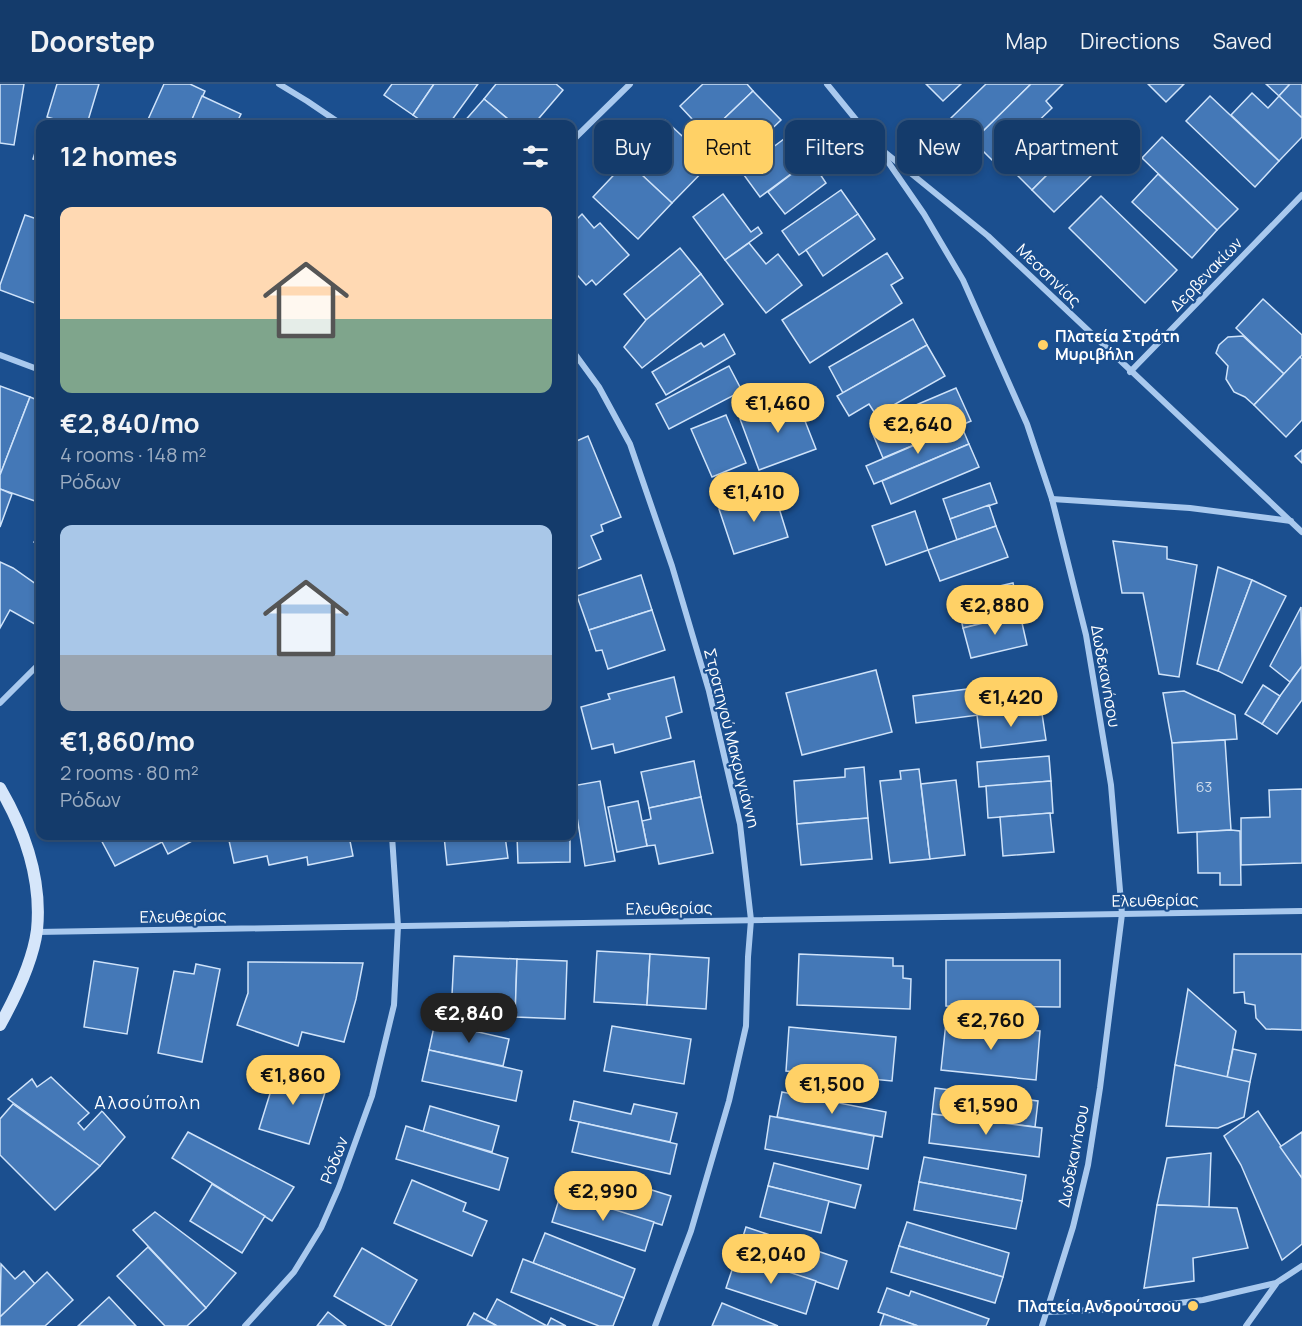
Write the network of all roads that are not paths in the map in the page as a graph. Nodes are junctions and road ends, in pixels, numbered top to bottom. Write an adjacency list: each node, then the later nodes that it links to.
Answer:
1 (279, 84): 4 (street)
2 (630, 84): 6 (street)
3 (827, 84): 5 (street, Δωδεκανήσου)
4 (335, 120)
5 (856, 120)
6 (576, 137)
7 (885, 152): 13 (street, Μεσσηνίας)
8 (885, 158): 14 (street, Δωδεκανήσου)
9 (1302, 195): 13 (street, Δερβενακίων)
10 (0, 355): 12 (street)
11 (576, 355): 23 (street, Στρατηγού Μακρυγιάννη)
12 (36, 368)
13 (1130, 372): 15 (street, Μεσσηνίας)
14 (1052, 499): 15 (street); 22 (street, Δωδεκανήσου)
15 (1292, 521): 16 (street, Μεσσηνίας)
16 (1302, 532)
17 (36, 667): 18 (street)
18 (0, 702)
19 (0, 788): 25 (street)
20 (392, 840): 24 (street, Ρόδων)
21 (1302, 911): 22 (street, Ελευθερίας)
22 (1122, 914): 23 (street, Ελευθερίας); 29 (street, Δωδεκανήσου)
23 (751, 920): 24 (street, Ελευθερίας); 31 (street, Στρατηγού Μακρυγιάννη)
24 (398, 926): 25 (street, Ελευθερίας); 30 (street, Ρόδων)
25 (36, 932): 26 (street)
26 (0, 1025)
27 (1302, 1266): 28 (street)
28 (1276, 1283): 29 (street); 33 (street)
29 (1048, 1312): 32 (street, Δωδεκανήσου)
30 (245, 1326)
31 (655, 1326)
32 (1042, 1326)
33 (1246, 1326)

